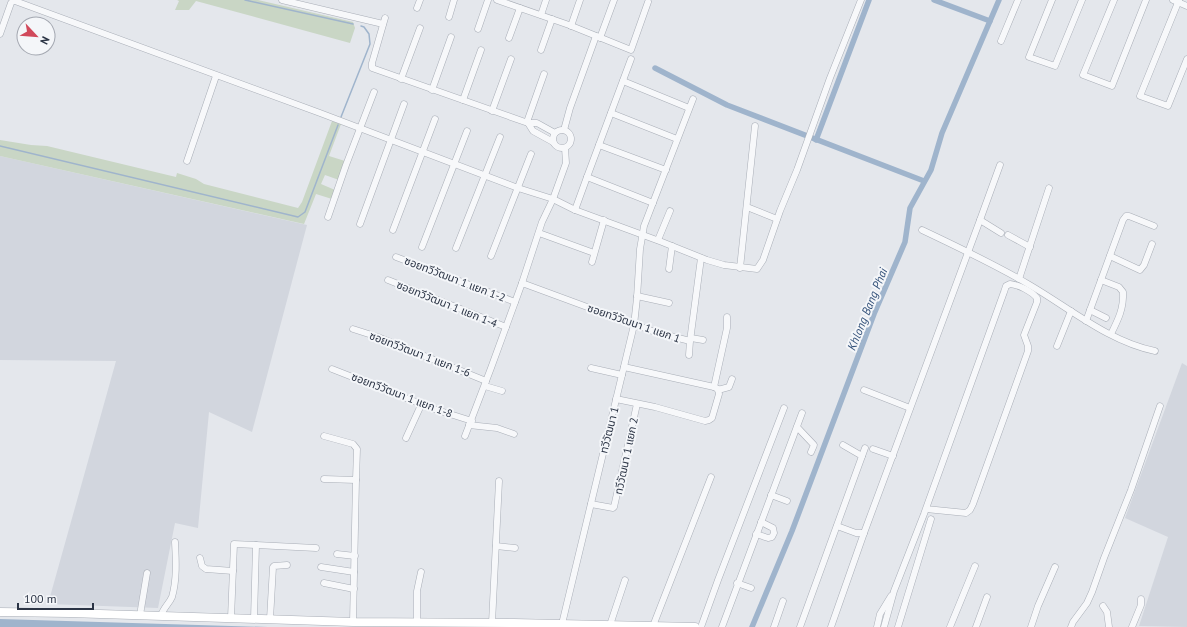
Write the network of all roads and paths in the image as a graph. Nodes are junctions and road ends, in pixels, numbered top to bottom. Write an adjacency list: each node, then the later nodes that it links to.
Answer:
1 (282, 0): 39 (street)
2 (420, 0): 19 (street)
3 (454, 0): 22 (street)
4 (488, 0): 26 (street)
5 (497, 0): 16 (street)
6 (546, 0): 21 (street)
7 (580, 0): 24 (street)
8 (614, 0): 29 (street)
9 (861, 0): 78 (street)
10 (1018, 0): 31 (street)
11 (1052, 0): 12 (street)
12 (1082, 0)
13 (1114, 0): 14 (street)
14 (1146, 0)
15 (1177, 1): 18 (street); 36 (street)
16 (511, 2): 20 (street)
17 (648, 2): 29 (street)
18 (1187, 6)
19 (417, 8)
20 (520, 8): 21 (street); 30 (street)
21 (540, 15): 23 (street)
22 (449, 17)
23 (552, 19): 24 (street); 33 (street)
24 (570, 26): 29 (street)
25 (420, 28): 39 (street)
26 (478, 29)
27 (0, 34): 38 (street)
28 (451, 37): 41 (street)
29 (598, 37): 53 (street)
30 (509, 38)
31 (1001, 41)
32 (481, 50): 44 (street)
33 (541, 50)
34 (510, 59): 47 (street)
35 (631, 59): 40 (street)
36 (1187, 59)
37 (544, 74): 50 (street)
38 (216, 76): 52 (street); 64 (street)
39 (401, 79): 41 (street)
40 (623, 81): 46 (street); 48 (street)
41 (432, 90): 44 (street)
42 (374, 92): 52 (street)
43 (693, 99): 46 (street, ทวีวัฒนา 1)
44 (463, 100): 47 (street)
45 (404, 104): 58 (street)
46 (689, 108): 57 (street, ทวีวัฒนา 1)
47 (492, 110): 50 (street)
48 (611, 113): 57 (street); 60 (street)
49 (435, 119): 62 (street)
50 (527, 123): 55 (street); 59 (street)
51 (755, 126): 74 (street)
52 (360, 129): 58 (street); 77 (street)
53 (564, 130): 55 (street); 61 (street)
54 (467, 131): 65 (street)
55 (555, 133): 59 (street)
56 (500, 137): 68 (street)
57 (677, 139): 67 (street, ทวีวัฒนา 1)
58 (391, 140): 62 (street); 81 (street)
59 (553, 142): 61 (street)
60 (599, 145): 67 (street); 69 (street)
61 (565, 148): 72 (street)
62 (422, 152): 65 (street); 83 (street)
63 (531, 154): 70 (street)
64 (187, 161)
65 (454, 164): 68 (street); 91 (street)
66 (1000, 165): 80 (street)
67 (666, 170): 73 (street, ทวีวัฒนา 1)
68 (485, 176): 70 (street); 94 (street)
69 (588, 176): 73 (street); 75 (street)
70 (518, 188): 72 (street); 97 (street)
71 (1049, 188): 93 (street)
72 (553, 199): 75 (street); 85 (street)
73 (653, 202): 87 (street, ทวีวัฒนา 1)
74 (747, 207): 78 (street); 102 (street)
75 (575, 210): 79 (street)
76 (670, 211): 89 (street)
77 (328, 217)
78 (777, 219): 102 (street)
79 (604, 220): 87 (street); 96 (street)
80 (980, 220): 86 (street); 95 (street)
81 (360, 224)
82 (1154, 226): 98 (street)
83 (393, 230)
84 (922, 230): 95 (street)
85 (539, 233): 96 (street); 107 (street)
86 (1001, 233)
87 (643, 235): 89 (street); 108 (street, ทวีวัฒนา 1)
88 (1008, 235): 93 (street)
89 (658, 240): 92 (street)
90 (1152, 244): 98 (street)
91 (422, 246)
92 (672, 246): 100 (street); 103 (street)
93 (1030, 247): 104 (street)
94 (456, 248)
95 (969, 252): 104 (street); 139 (street)
96 (594, 253): 101 (street)
97 (491, 256)
98 (1110, 256): 106 (street)
99 (396, 257): 109 (street, ซอยทวีวัฒนา 1 แยก 1-2)
100 (701, 258): 102 (street); 120 (street, ซอยทวีวัฒนา 1 แยก 1)
101 (592, 262)
102 (740, 268)
103 (669, 269)
104 (1018, 279): 112 (street)
105 (388, 280): 117 (street, ซอยทวีวัฒนา 1 แยก 1-4)
106 (1101, 280): 111 (street); 119 (street)
107 (522, 283): 109 (street); 116 (street, ซอยทวีวัฒนา 1 แยก 1)
108 (637, 296): 110 (street); 116 (street, ทวีวัฒนา 1)
109 (514, 302): 117 (street)
110 (669, 303)
111 (1090, 310): 114 (street); 115 (street)
112 (1071, 311): 115 (street); 122 (street)
113 (727, 317): 131 (street)
114 (1106, 318)
115 (1086, 321): 119 (street)
116 (634, 325): 120 (street, ซอยทวีวัฒนา 1 แยก 1); 125 (street, ทวีวัฒนา 1)
117 (506, 327): 130 (street)
118 (353, 329): 130 (street, ซอยทวีวัฒนา 1 แยก 1-6)
119 (1112, 334): 123 (street)
120 (691, 340): 121 (street); 124 (street)
121 (704, 340)
122 (1057, 346)
123 (1155, 351)
124 (690, 355)
125 (624, 367): 128 (street, ทวีวัฒนา 1); 131 (street)
126 (332, 368): 135 (street, ซอยทวีวัฒนา 1 แยก 1-8)
127 (591, 368): 128 (street)
128 (622, 375): 134 (street, ทวีวัฒนา 1)
129 (732, 379): 131 (street)
130 (486, 383): 133 (street, ซอยทวีวัฒนา 1 แยก 1-6); 141 (street)
131 (716, 389): 136 (street)
132 (864, 390): 139 (street)
133 (502, 391)
134 (616, 399): 136 (street); 159 (street, ทวีวัฒนา 1)
135 (422, 404): 141 (street, ซอยทวีวัฒนา 1 แยก 1-8); 146 (street)
136 (636, 404): 159 (street, ทวีวัฒนา 1 แยก 2)
137 (1160, 406): 217 (street)
138 (784, 408): 206 (street)
139 (910, 408): 152 (street)
140 (802, 413): 142 (street)
141 (471, 423): 143 (street, ซอยทวีวัฒนา 1 แยก 1-8); 145 (street)
142 (797, 427): 150 (street); 157 (street)
143 (514, 434)
144 (324, 436): 155 (street)
145 (465, 436)
146 (406, 438)
147 (843, 445): 151 (street)
148 (865, 448): 151 (street)
149 (873, 449): 152 (street)
150 (811, 452)
151 (862, 456): 163 (street)
152 (893, 456): 164 (street)
153 (711, 477): 204 (street)
154 (324, 479): 155 (street)
155 (356, 480): 172 (street)
156 (499, 481): 168 (street)
157 (771, 495): 158 (street); 162 (street)
158 (787, 501)
159 (591, 504): 201 (street, ทวีวัฒนา 1)
160 (926, 509): 160 (street); 187 (street)
161 (931, 520): 213 (street)
162 (761, 522): 165 (street); 165 (street)
163 (837, 526): 164 (street); 209 (street)
164 (864, 533): 210 (street)
165 (756, 534): 184 (street)
166 (175, 542): 194 (street)
167 (256, 545): 169 (street); 178 (street); 196 (street)
168 (496, 546): 170 (street); 200 (street)
169 (316, 548)
170 (515, 548)
171 (337, 554): 172 (street)
172 (355, 556): 179 (street)
173 (200, 558): 178 (street)
174 (286, 565): 197 (street)
175 (975, 566): 214 (street)
176 (321, 567): 179 (street)
177 (1055, 568): 216 (street)
178 (233, 571): 195 (street)
179 (354, 572): 185 (street)
180 (421, 572): 199 (street)
181 (147, 573): 193 (street)
182 (625, 580): 203 (street)
183 (324, 583): 185 (street)
184 (737, 583): 186 (street); 207 (street)
185 (354, 588): 198 (street)
186 (751, 588)
187 (894, 591): 211 (street); 212 (street)
188 (987, 597): 215 (street)
189 (1141, 599): 219 (street)
190 (783, 600): 208 (street)
191 (1103, 606): 218 (street)
192 (0, 612): 193 (main road)
193 (140, 616): 194 (main road)
194 (161, 616): 195 (main road)
195 (232, 618): 196 (main road)
196 (254, 619): 197 (main road)
197 (270, 619): 198 (main road)
198 (353, 622): 199 (main road)
199 (417, 622): 202 (main road)
200 (492, 623): 201 (main road); 202 (main road)
201 (562, 624): 203 (main road)
202 (462, 625)
203 (610, 625): 204 (main road)
204 (653, 626): 205 (main road)
205 (695, 627)
206 (701, 627)
207 (722, 627)
208 (774, 627)
209 (800, 627)
210 (831, 627)
211 (877, 627)
212 (884, 627)
213 (898, 627)
214 (950, 627)
215 (976, 627)
216 (1031, 627)
217 (1072, 627)
218 (1109, 627)
219 (1132, 627)

